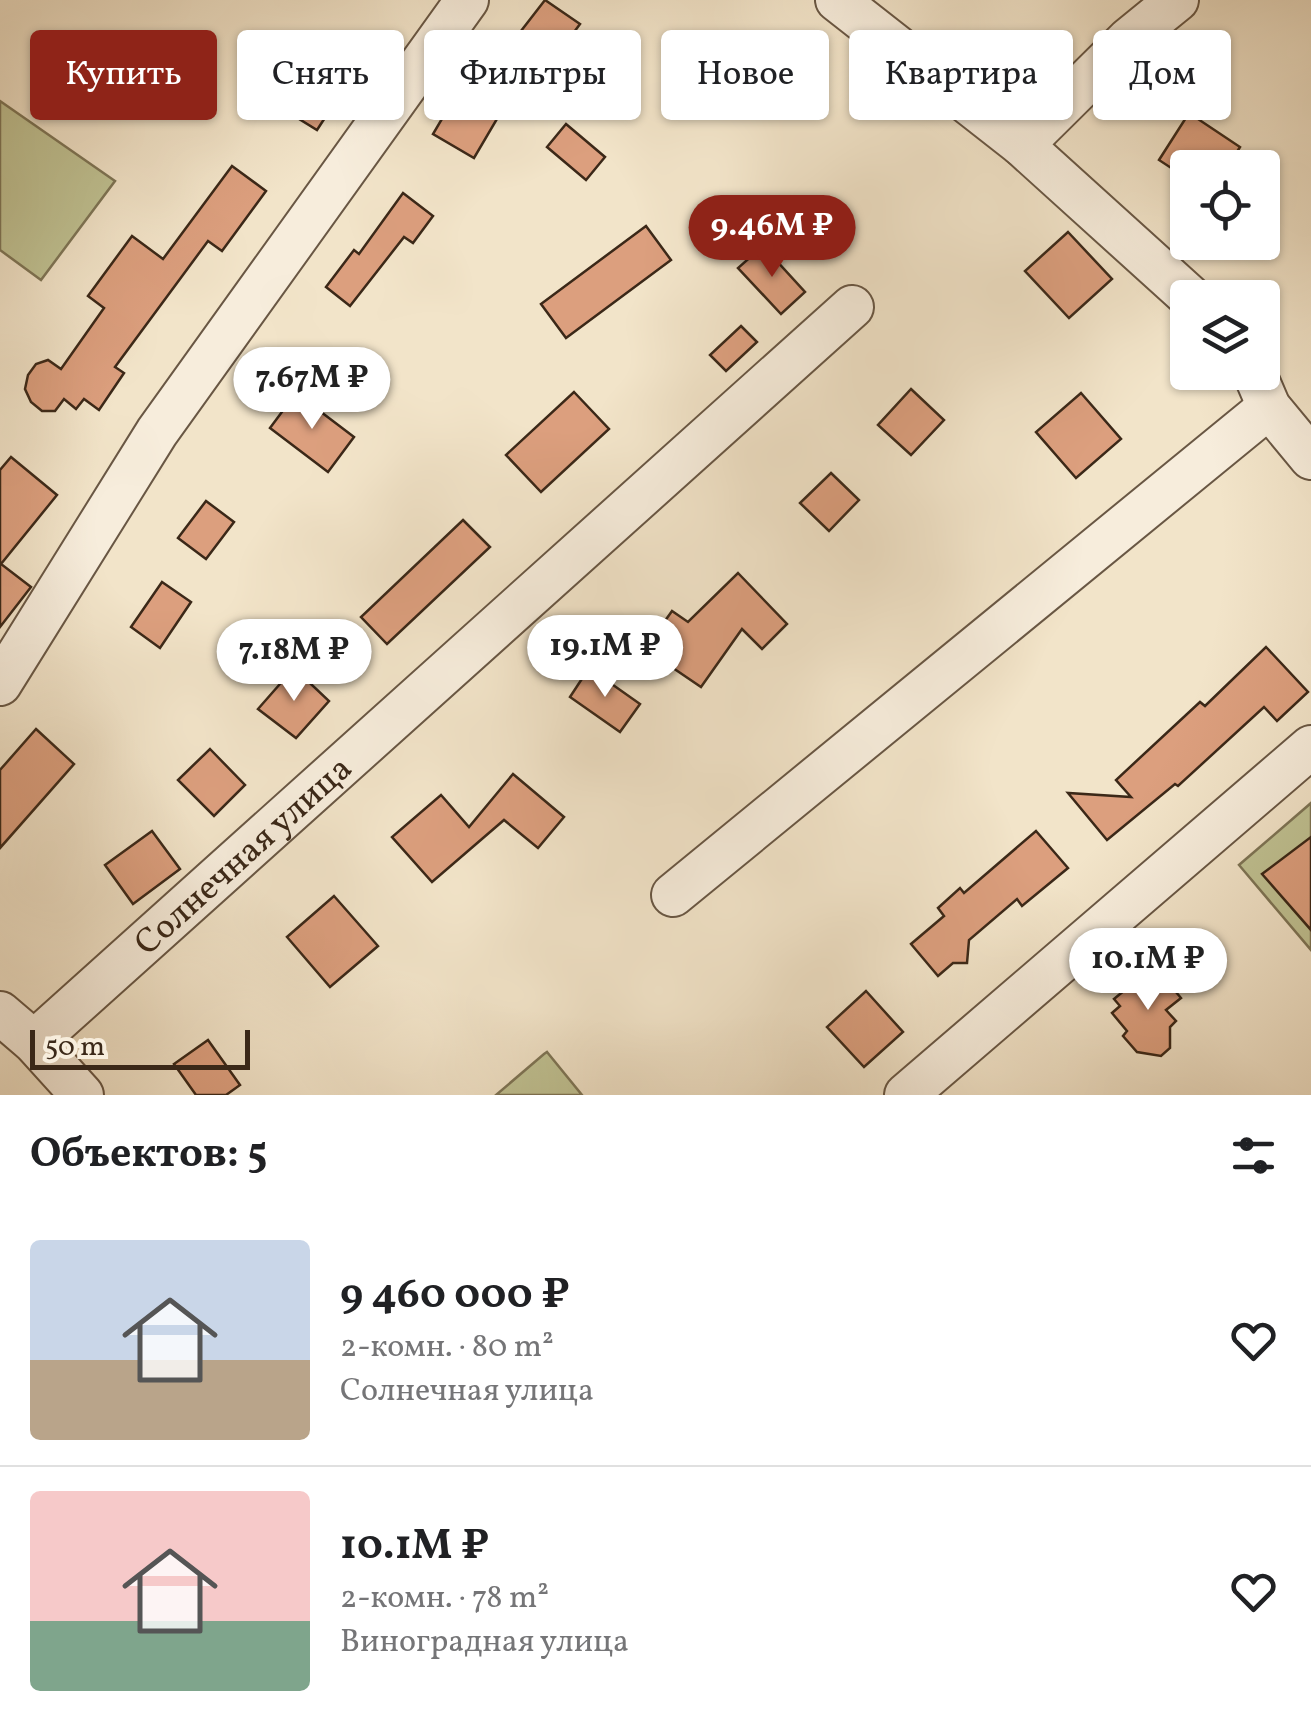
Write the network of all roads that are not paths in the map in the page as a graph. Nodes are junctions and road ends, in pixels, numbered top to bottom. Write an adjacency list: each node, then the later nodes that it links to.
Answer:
1 (467, 0): 9 (street)
2 (837, 0): 4 (street)
3 (1176, 0): 4 (street)
4 (1022, 145): 5 (street)
5 (1171, 280)
6 (852, 307): 13 (street, Солнечная улица)
7 (1262, 390): 8 (street); 11 (street)
8 (1311, 458)
9 (0, 684)
10 (1311, 747): 15 (street)
11 (673, 895)
12 (0, 1013): 13 (street)
13 (34, 1042): 14 (street)
14 (75, 1093)
15 (906, 1095)

